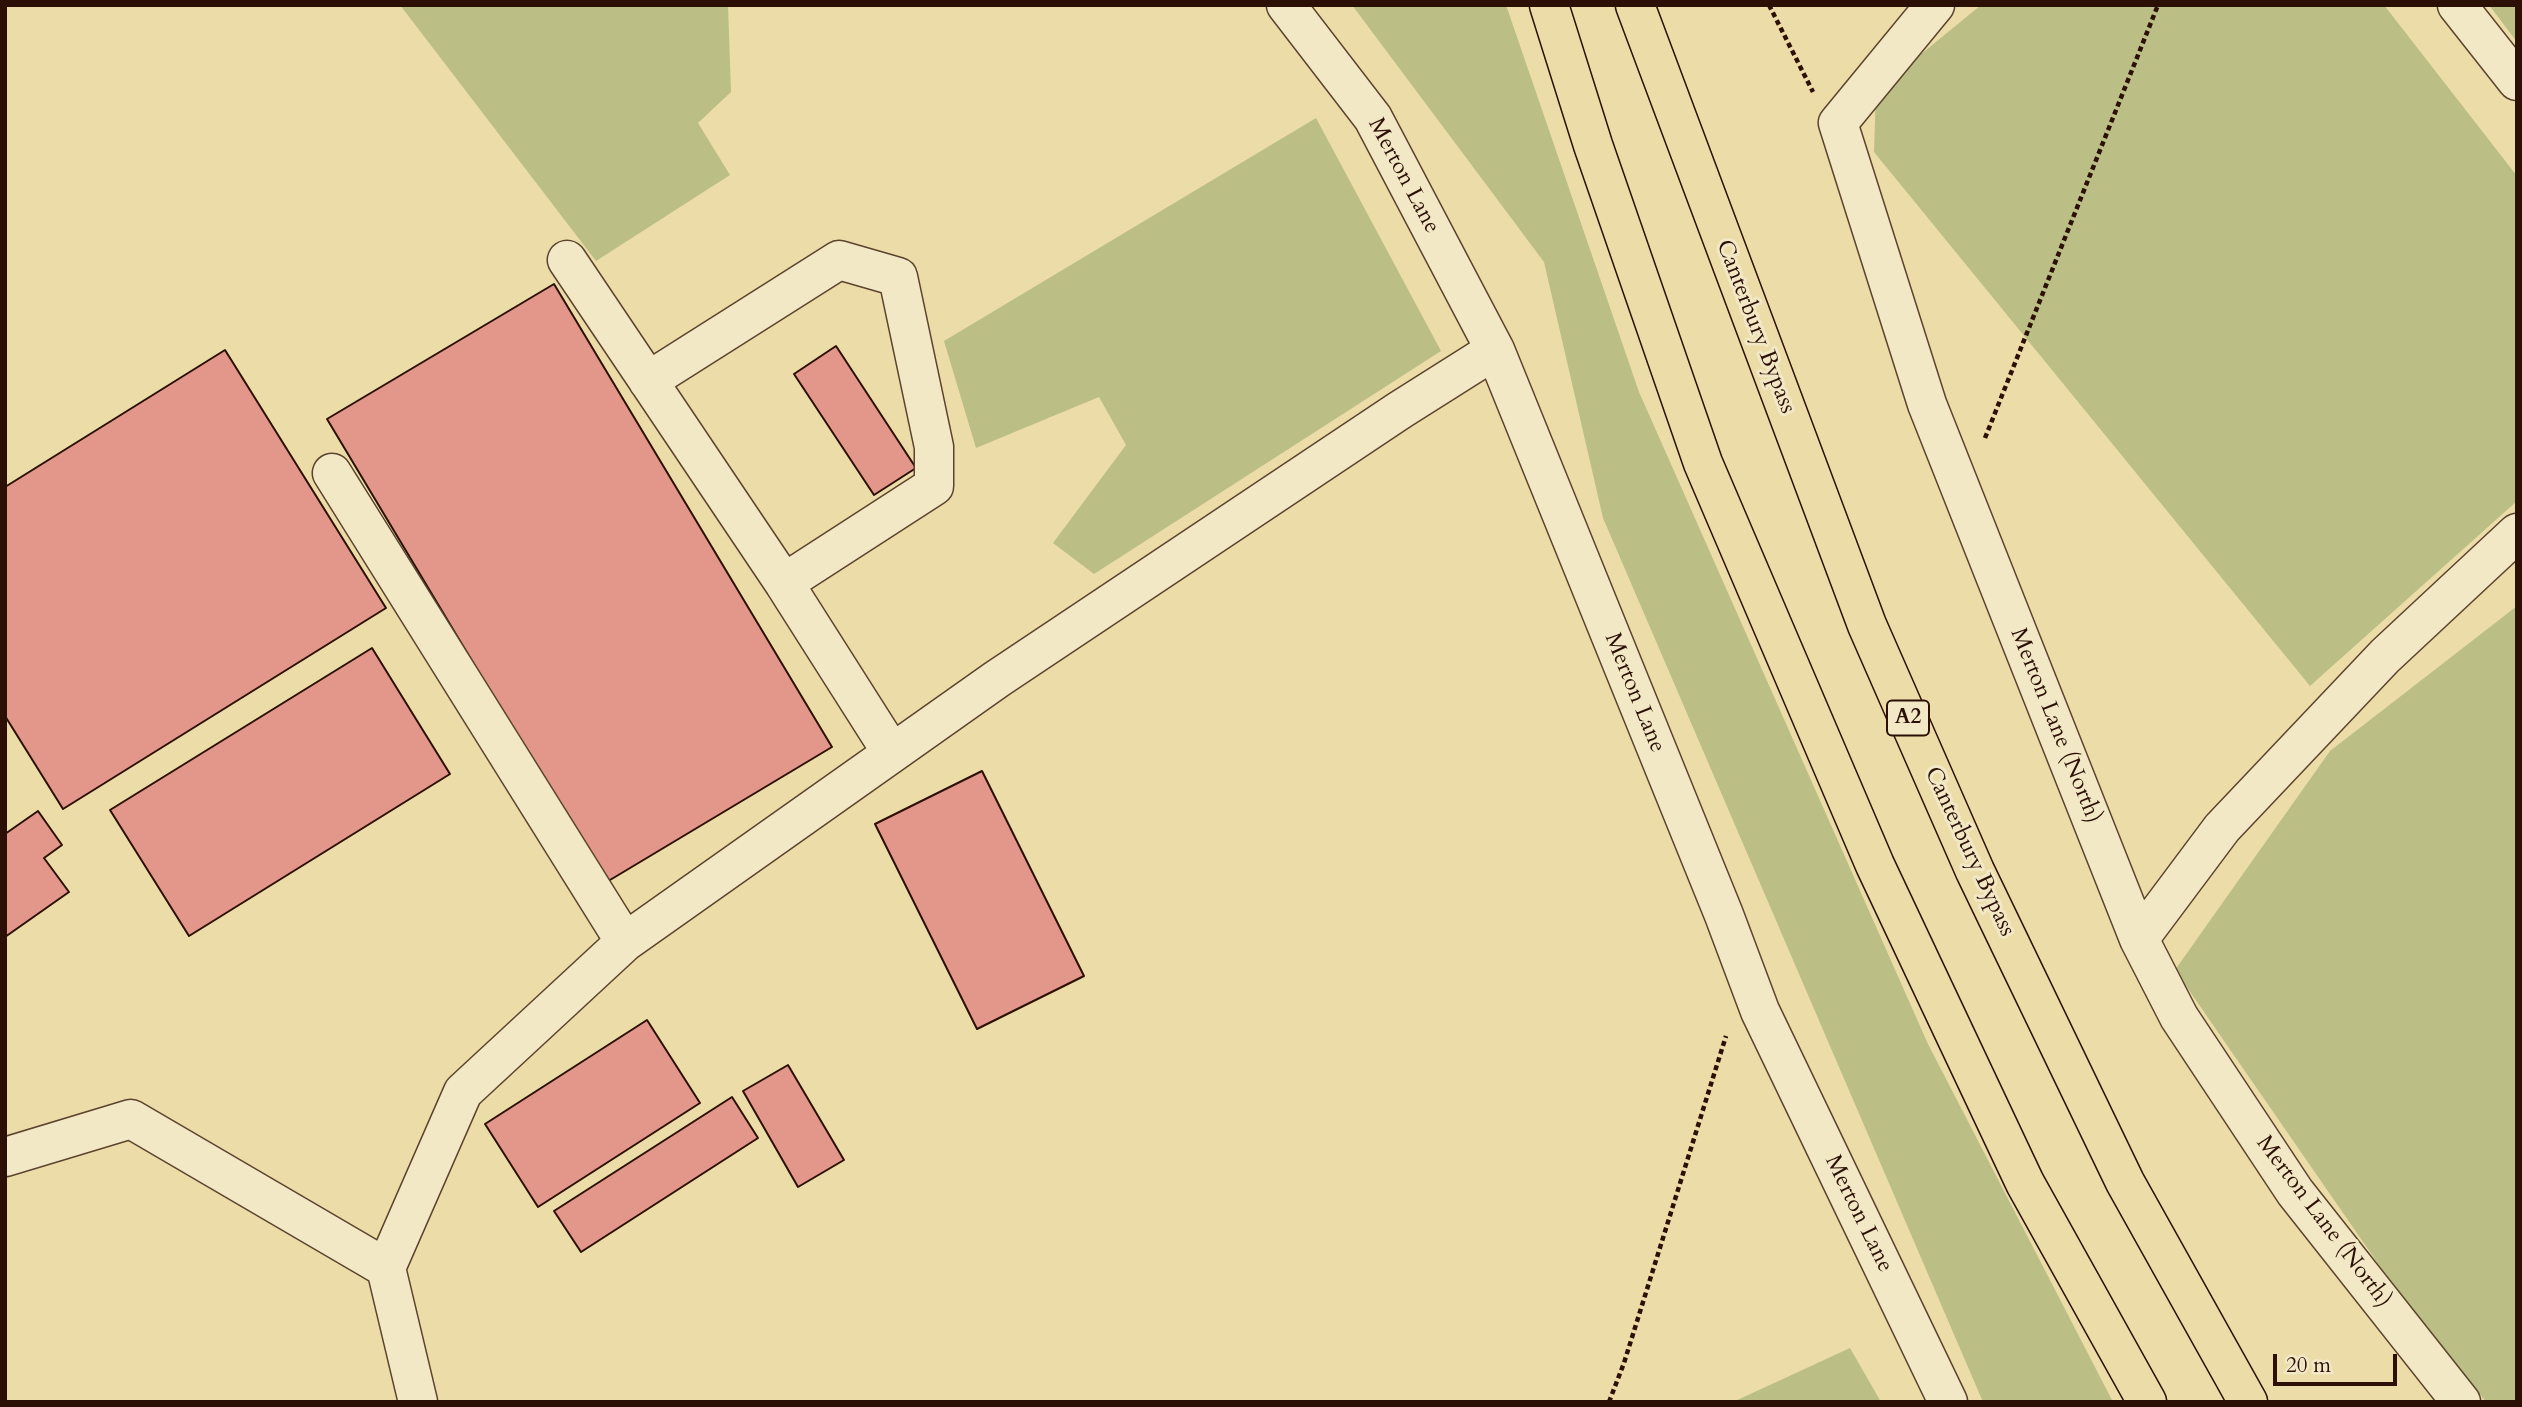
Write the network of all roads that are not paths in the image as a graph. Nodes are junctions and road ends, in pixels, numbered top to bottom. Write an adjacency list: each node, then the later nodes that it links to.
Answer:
1 (1286, 5): 8 (street, Merton Lane)
2 (1549, 5): 20 (highway)
3 (1635, 5): 21 (highway, Canterbury Bypass / A2)
4 (1934, 5): 14 (street, Merton Lane (North))
5 (2457, 5): 6 (street)
6 (2517, 81)
7 (567, 260): 9 (street)
8 (1495, 350): 13 (street); 19 (street, Merton Lane)
9 (648, 381): 12 (street); 12 (street)
10 (331, 473): 15 (street)
11 (2517, 533): 14 (street)
12 (784, 583): 13 (street)
13 (892, 753): 15 (street)
14 (2139, 939): 22 (street, Merton Lane (North))
15 (625, 942): 17 (street)
16 (5, 1157): 17 (street)
17 (386, 1268): 18 (street)
18 (418, 1402)
19 (1948, 1402)
20 (2147, 1402)
21 (2248, 1402)
22 (2461, 1402)

